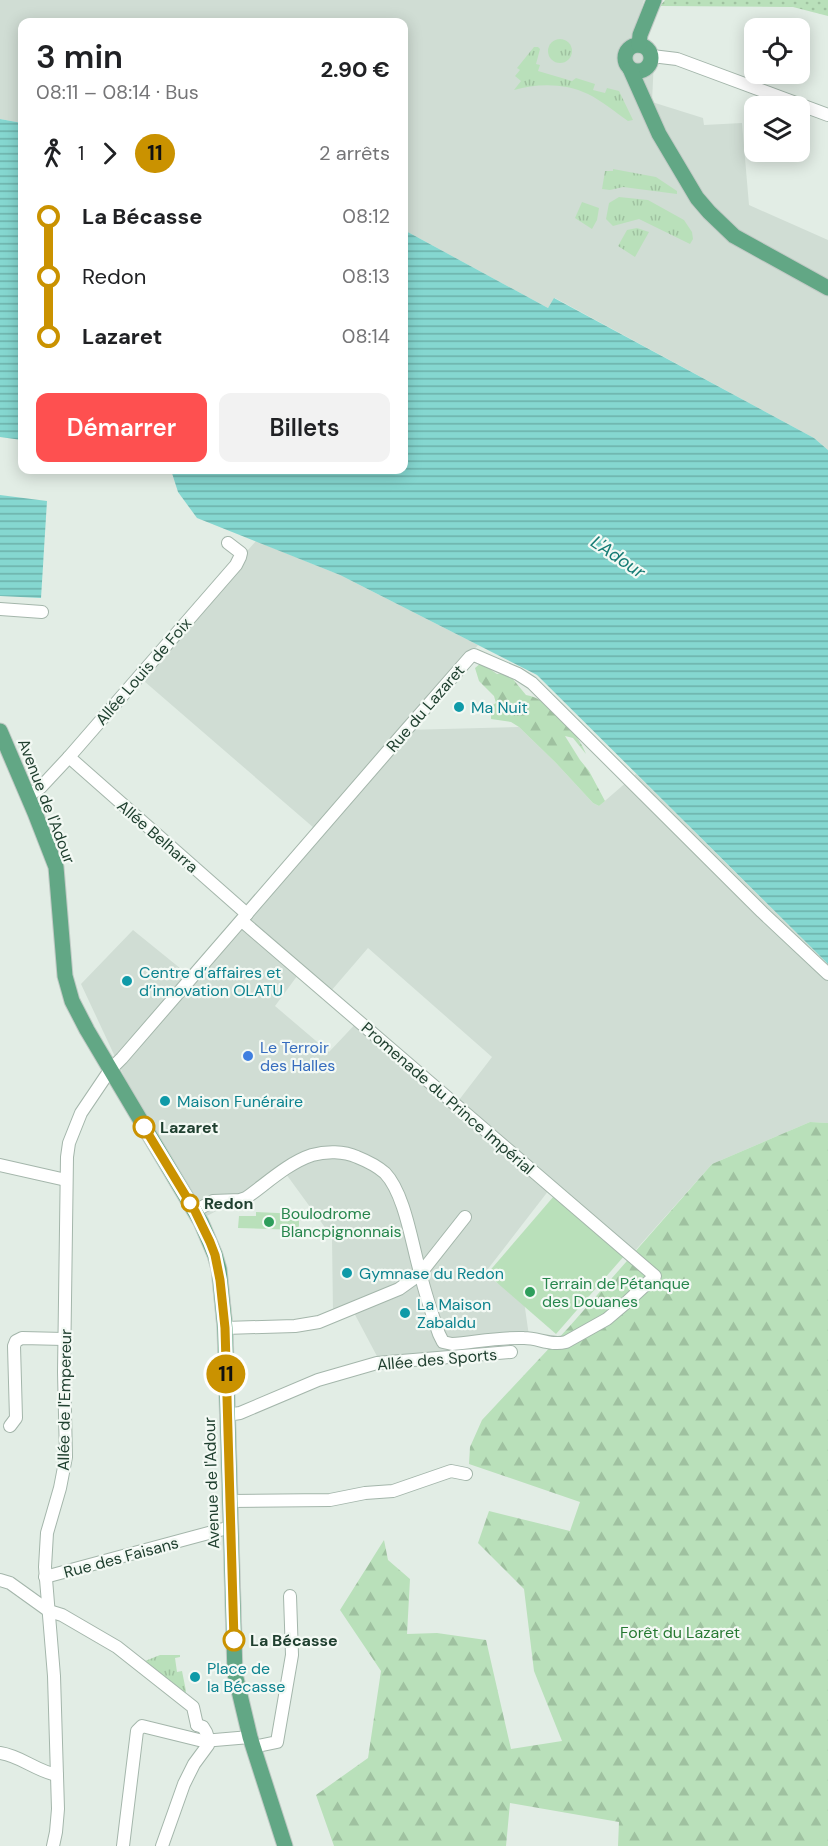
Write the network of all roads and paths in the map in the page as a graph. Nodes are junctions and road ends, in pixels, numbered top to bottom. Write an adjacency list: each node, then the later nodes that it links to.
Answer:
1 (654, 0): 2 (main road)
2 (639, 45): 3 (main road); 4 (main road)
3 (652, 56): 4 (main road); 5 (street)
4 (636, 75): 6 (main road)
5 (828, 115)
6 (828, 288)
7 (228, 543): 11 (street, Allée Louis de Foix)
8 (0, 609): 9 (street)
9 (42, 612)
10 (0, 731): 12 (main road, Avenue de l'Adour)
11 (69, 757): 12 (street, Allée Louis de Foix); 13 (street, Allée Belharra)
12 (28, 796): 15 (main road, Avenue de l'Adour)
13 (244, 917): 14 (street, Rue du Lazaret); 15 (street, Rue du Lazaret); 20 (street, Promenade du Prince Impérial)
14 (828, 974)
15 (110, 1070): 17 (street, Allée de l'Empereur); 18 (main road, Avenue de l'Adour)
16 (0, 1165): 17 (street)
17 (66, 1180): 22 (street, Allée de l'Empereur)
18 (195, 1211): 20 (street); 21 (main road, Avenue de l'Adour)
19 (465, 1217): 20 (street)
20 (420, 1274): 21 (street)
21 (225, 1328): 24 (main road, Avenue de l'Adour)
22 (64, 1339): 25 (street); 29 (street, Allée de l'Empereur)
23 (511, 1352): 24 (street, Allée des Sports)
24 (227, 1415): 27 (main road, Avenue de l'Adour)
25 (10, 1426)
26 (466, 1474): 27 (street)
27 (230, 1501): 28 (main road, Avenue de l'Adour)
28 (231, 1527): 29 (street, Rue des Faisans); 36 (main road, Avenue de l'Adour)
29 (45, 1577): 32 (street, Allée de l'Empereur)
30 (0, 1580): 32 (street)
31 (290, 1596): 36 (street)
32 (49, 1611): 33 (street); 38 (street, Allée de l'Empereur)
33 (197, 1725): 34 (street); 35 (street)
34 (187, 1737): 35 (street); 40 (street)
35 (209, 1741): 36 (street); 41 (street)
36 (251, 1742): 42 (main road, Avenue de l'Adour)
37 (0, 1753): 38 (street)
38 (57, 1775): 39 (street, Allée de l'Empereur)
39 (53, 1846)
40 (123, 1846)
41 (162, 1846)
42 (285, 1846)

